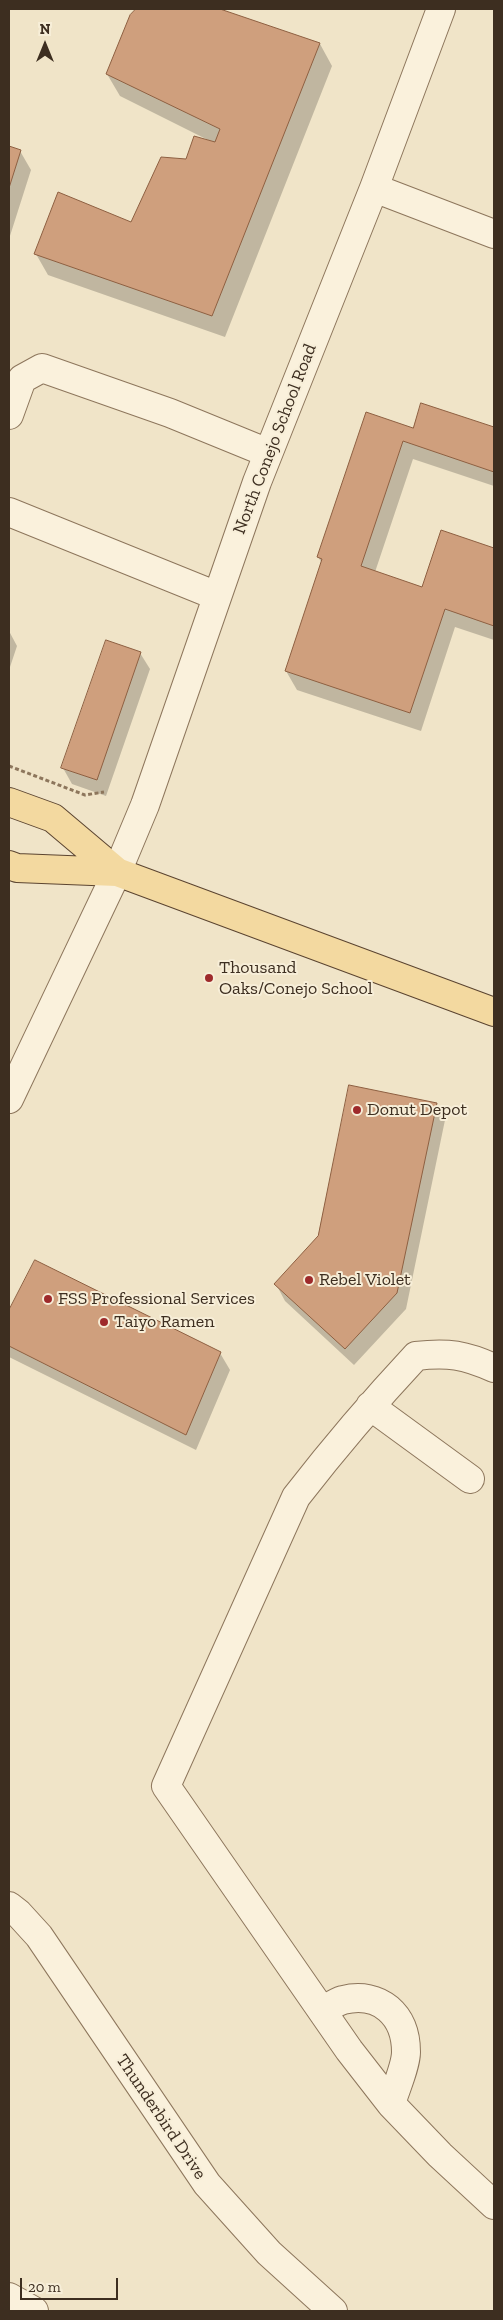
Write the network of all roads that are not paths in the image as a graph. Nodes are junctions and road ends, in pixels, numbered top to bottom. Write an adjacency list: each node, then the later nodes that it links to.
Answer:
1 (441, 9): 2 (street, North Conejo School Road)
2 (374, 188): 3 (street); 5 (street, North Conejo School Road)
3 (494, 234)
4 (9, 415): 5 (street)
5 (268, 453): 7 (street, North Conejo School Road)
6 (9, 512): 7 (street)
7 (217, 596): 10 (street, North Conejo School Road)
8 (9, 802): 10 (main road)
9 (9, 865): 10 (main road)
10 (117, 872): 11 (main road); 12 (street, North Conejo School Road)
11 (494, 1012)
12 (9, 1099)
13 (494, 1368): 14 (street)
14 (370, 1406): 15 (street); 17 (street)
15 (470, 1479)
16 (9, 1906): 22 (street, Thunderbird Drive)
17 (322, 2011): 18 (street); 18 (street)
18 (391, 2104): 19 (street)
19 (494, 2204)
20 (9, 2297): 21 (street)
21 (34, 2311)
22 (333, 2311)

